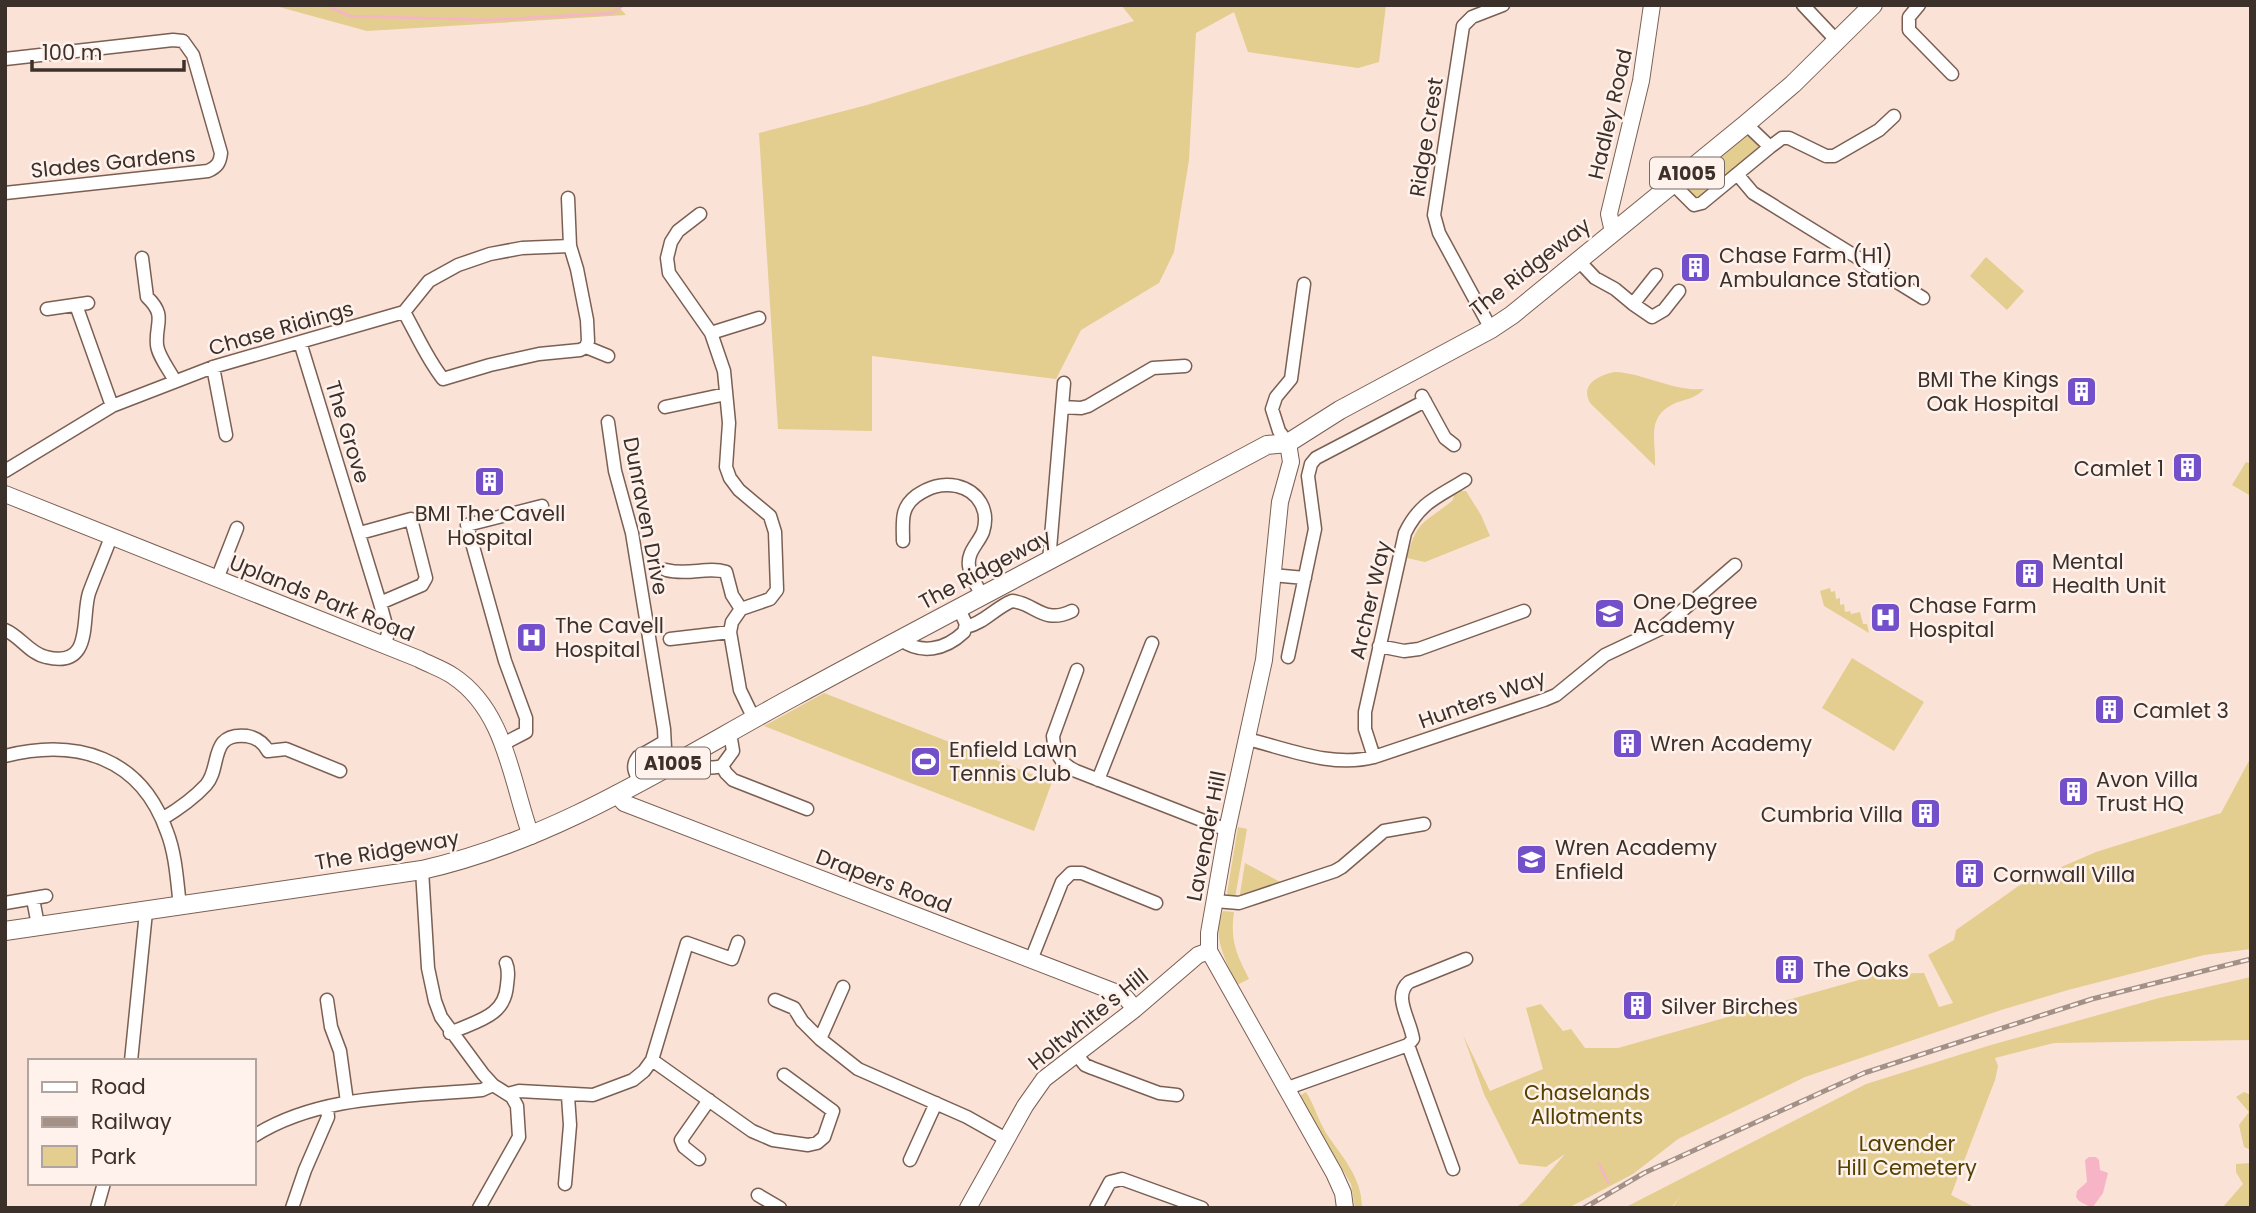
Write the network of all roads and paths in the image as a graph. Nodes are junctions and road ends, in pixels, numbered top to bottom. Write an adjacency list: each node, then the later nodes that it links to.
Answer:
1 (1503, 5): 29 (street, Ridge Crest)
2 (1652, 5): 17 (street, Hadley Road)
3 (1803, 5): 6 (street)
4 (1873, 5): 6 (main road, The Ridgeway / A1005)
5 (1919, 5): 8 (street)
6 (1837, 41): 10 (main road, The Ridgeway / A1005)
7 (5, 59): 14 (street, Slades Gardens)
8 (1952, 74)
9 (1894, 116): 11 (street)
10 (1746, 124): 11 (street); 13 (main road, The Ridgeway / A1005)
11 (1770, 147): 12 (street)
12 (1737, 174): 13 (street); 24 (street)
13 (1673, 184): 17 (main road, The Ridgeway / A1005)
14 (5, 193)
15 (568, 198): 18 (street)
16 (700, 214): 30 (street)
17 (1613, 232): 20 (main road, The Ridgeway / A1005)
18 (570, 246): 27 (street); 32 (street)
19 (142, 258): 36 (street)
20 (1578, 260): 25 (street); 29 (main road, The Ridgeway / A1005)
21 (1656, 275): 25 (street)
22 (1304, 284): 44 (street)
23 (1679, 291): 25 (street)
24 (1923, 298)
25 (1633, 304)
26 (47, 309): 39 (street)
27 (404, 312): 31 (street, Chase Ridings); 32 (street)
28 (759, 318): 30 (street)
29 (1491, 329): 44 (main road, The Ridgeway / A1005)
30 (711, 333): 38 (street)
31 (300, 342): 35 (street, Chase Ridings); 51 (street, The Grove)
32 (586, 346): 33 (street)
33 (608, 356)
34 (1185, 366): 41 (street)
35 (213, 367): 36 (street, Chase Ridings); 43 (street)
36 (175, 381): 39 (street, Chase Ridings)
37 (1064, 383): 41 (street)
38 (726, 394): 40 (street); 62 (street)
39 (112, 406): 46 (street, Chase Ridings)
40 (665, 407)
41 (1062, 407): 54 (street)
42 (608, 422): 79 (street, Dunraven Drive)
43 (226, 435)
44 (1288, 443): 54 (main road, The Ridgeway / A1005); 57 (street, Lavender Hill)
45 (1454, 445): 58 (street)
46 (5, 471)
47 (1465, 480): 73 (street, Archer Way)
48 (5, 494): 52 (street, Uplands Park Road)
49 (542, 506): 80 (street)
50 (237, 528): 59 (street)
51 (360, 533): 61 (street, The Grove); 61 (street)
52 (111, 537): 59 (street, Uplands Park Road); 67 (street)
53 (903, 541): 60 (street)
54 (1049, 561): 60 (main road, The Ridgeway / A1005)
55 (1735, 565): 83 (street, Hunters Way)
56 (666, 570): 62 (street)
57 (1272, 575): 58 (street); 78 (street, Lavender Hill)
58 (1305, 578): 74 (street)
59 (217, 579): 72 (street, Uplands Park Road)
60 (982, 596): 63 (main road, The Ridgeway / A1005)
61 (380, 603): 72 (street, The Grove)
62 (741, 609): 68 (street)
63 (959, 610): 66 (street); 70 (main road, The Ridgeway / A1005)
64 (1072, 611): 66 (street)
65 (1524, 611): 73 (street)
66 (966, 627): 70 (street)
67 (5, 630)
68 (730, 632): 69 (street); 76 (street)
69 (670, 639)
70 (901, 639): 76 (main road, The Ridgeway / A1005)
71 (1153, 643): 87 (street)
72 (385, 646): 80 (street, Uplands Park Road)
73 (1379, 646): 83 (street, Archer Way)
74 (1288, 657)
75 (1077, 670): 87 (street)
76 (754, 719): 77 (main road, The Ridgeway / A1005)
77 (730, 733): 81 (main road, The Ridgeway / A1005); 85 (street)
78 (1247, 739): 83 (street, Hunters Way); 93 (street, Lavender Hill)
79 (664, 742): 84 (street, Dunraven Drive); 88 (street)
80 (503, 744): 94 (street, Uplands Park Road)
81 (693, 753): 84 (main road, The Ridgeway / A1005); 85 (street)
82 (5, 755): 91 (street)
83 (1374, 757)
84 (671, 764): 88 (main road, The Ridgeway / A1005)
85 (722, 766): 90 (street)
86 (340, 771): 91 (street)
87 (1098, 780): 93 (street)
88 (640, 782): 89 (main road, The Ridgeway / A1005)
89 (616, 794): 94 (main road, The Ridgeway / A1005); 106 (street, Drapers Road)
90 (807, 809)
91 (162, 819): 99 (street)
92 (1424, 824): 96 (street)
93 (1227, 830): 96 (street, Lavender Hill)
94 (531, 836): 95 (main road, The Ridgeway / A1005)
95 (422, 870): 99 (main road, The Ridgeway / A1005); 112 (street)
96 (1214, 901): 104 (street, Lavender Hill)
97 (5, 903): 101 (street)
98 (1156, 903): 106 (street)
99 (180, 906): 100 (main road, The Ridgeway / A1005)
100 (146, 912): 101 (main road, The Ridgeway / A1005); 116 (street)
101 (38, 925): 102 (main road, The Ridgeway / A1005)
102 (5, 931)
103 (738, 942): 117 (street)
104 (1209, 951): 111 (street, Holtwhite's Hill); 120 (street)
105 (1466, 959): 114 (street)
106 (1031, 960): 111 (street, Drapers Road)
107 (506, 963): 112 (street)
108 (843, 987): 113 (street)
109 (327, 1000): 125 (street)
110 (775, 1000): 113 (street)
111 (1135, 1009): 115 (street, Holtwhite's Hill)
112 (450, 1033): 119 (street)
113 (821, 1040): 126 (street)
114 (1408, 1045): 120 (street); 132 (street)
115 (1076, 1054): 122 (street); 129 (street, Holtwhite's Hill)
116 (131, 1059)
117 (652, 1060): 123 (street); 124 (street)
118 (784, 1075): 124 (street)
119 (493, 1085): 121 (street); 125 (street)
120 (1285, 1089): 143 (street)
121 (508, 1094): 123 (street); 138 (street)
122 (1177, 1095)
123 (568, 1096): 133 (street)
124 (709, 1100): 130 (street)
125 (347, 1102): 127 (street)
126 (936, 1103): 129 (street); 131 (street)
127 (327, 1107): 128 (street); 137 (street)
128 (256, 1135)
129 (1006, 1139): 140 (street, Holtwhite's Hill)
130 (699, 1159)
131 (910, 1160)
132 (1453, 1169)
133 (565, 1184)
134 (103, 1185): 136 (street)
135 (758, 1195): 139 (street)
136 (97, 1208)
137 (292, 1208)
138 (479, 1208)
139 (780, 1208)
140 (968, 1208)
141 (1096, 1208): 142 (street)
142 (1202, 1208)
143 (1345, 1208)

